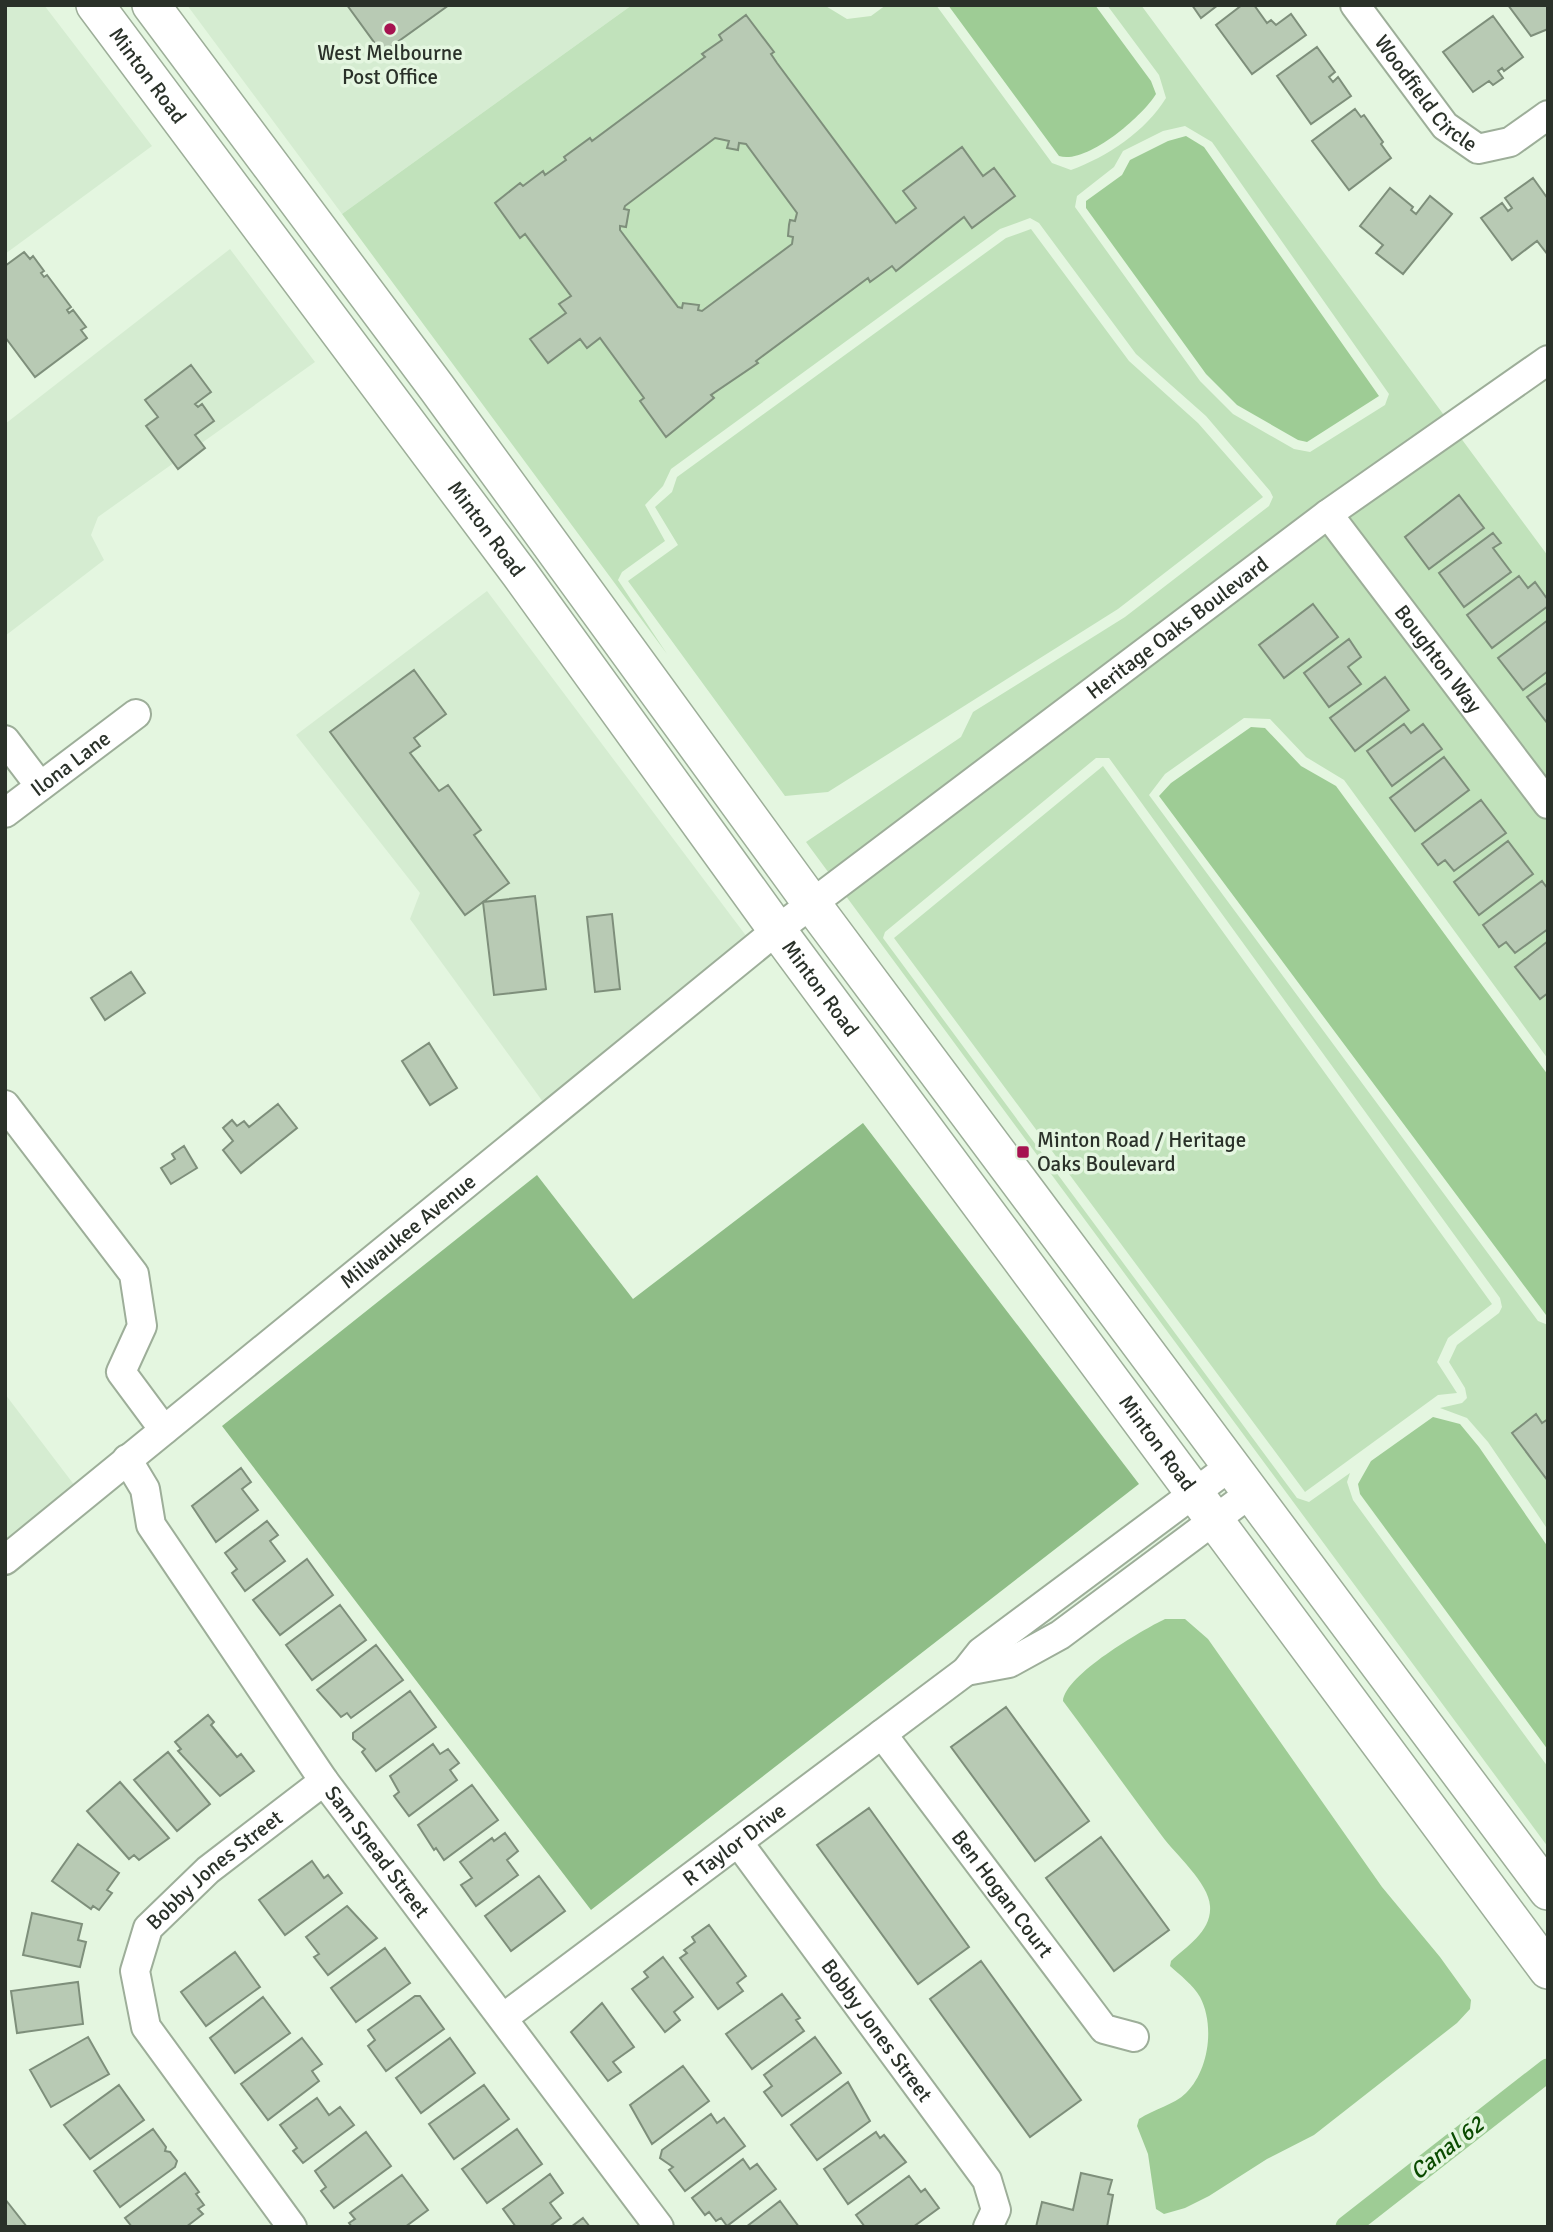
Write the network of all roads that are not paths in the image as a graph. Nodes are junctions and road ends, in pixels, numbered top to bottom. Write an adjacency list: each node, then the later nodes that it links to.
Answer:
1 (95, 5): 13 (main road, Minton Road)
2 (151, 5): 12 (main road, Minton Road)
3 (1355, 5): 4 (street, Woodfield Circle)
4 (1548, 115)
5 (1548, 360): 6 (street, Heritage Oaks Boulevard)
6 (1328, 514): 10 (street, Boughton Way); 12 (street, Heritage Oaks Boulevard)
7 (136, 714): 9 (street, Ilona Lane)
8 (5, 740): 9 (street)
9 (40, 786): 11 (street, Ilona Lane)
10 (1548, 804)
11 (5, 813)
12 (811, 904): 13 (street, Milwaukee Avenue); 17 (main road, Minton Road)
13 (777, 930): 15 (street, Milwaukee Avenue); 18 (main road, Minton Road)
14 (5, 1105): 15 (street)
15 (164, 1430): 16 (street, Milwaukee Avenue)
16 (127, 1460): 19 (street, Milwaukee Avenue); 26 (street, Sam Snead Street)
17 (1242, 1479): 18 (street, R Taylor Drive); 28 (main road, Minton Road)
18 (1204, 1507): 20 (street, R Taylor Drive); 21 (street, R Taylor Drive); 29 (main road, Minton Road)
19 (5, 1560)
20 (1101, 1563): 21 (street); 22 (street, R Taylor Drive)
21 (1121, 1590): 23 (street, R Taylor Drive)
22 (1030, 1616): 23 (street); 24 (street, R Taylor Drive)
23 (1047, 1642): 24 (street, R Taylor Drive)
24 (966, 1671): 25 (street, R Taylor Drive)
25 (882, 1734): 27 (street, R Taylor Drive); 31 (street, Ben Hogan Court)
26 (324, 1781): 30 (street, Sam Snead Street); 32 (street, Bobby Jones Street)
27 (738, 1842): 30 (street, R Taylor Drive); 34 (street, Bobby Jones Street)
28 (1548, 1891)
29 (1548, 1970)
30 (503, 2018): 33 (street, Sam Snead Street)
31 (1134, 2037)
32 (292, 2227)
33 (659, 2227)
34 (988, 2227)

